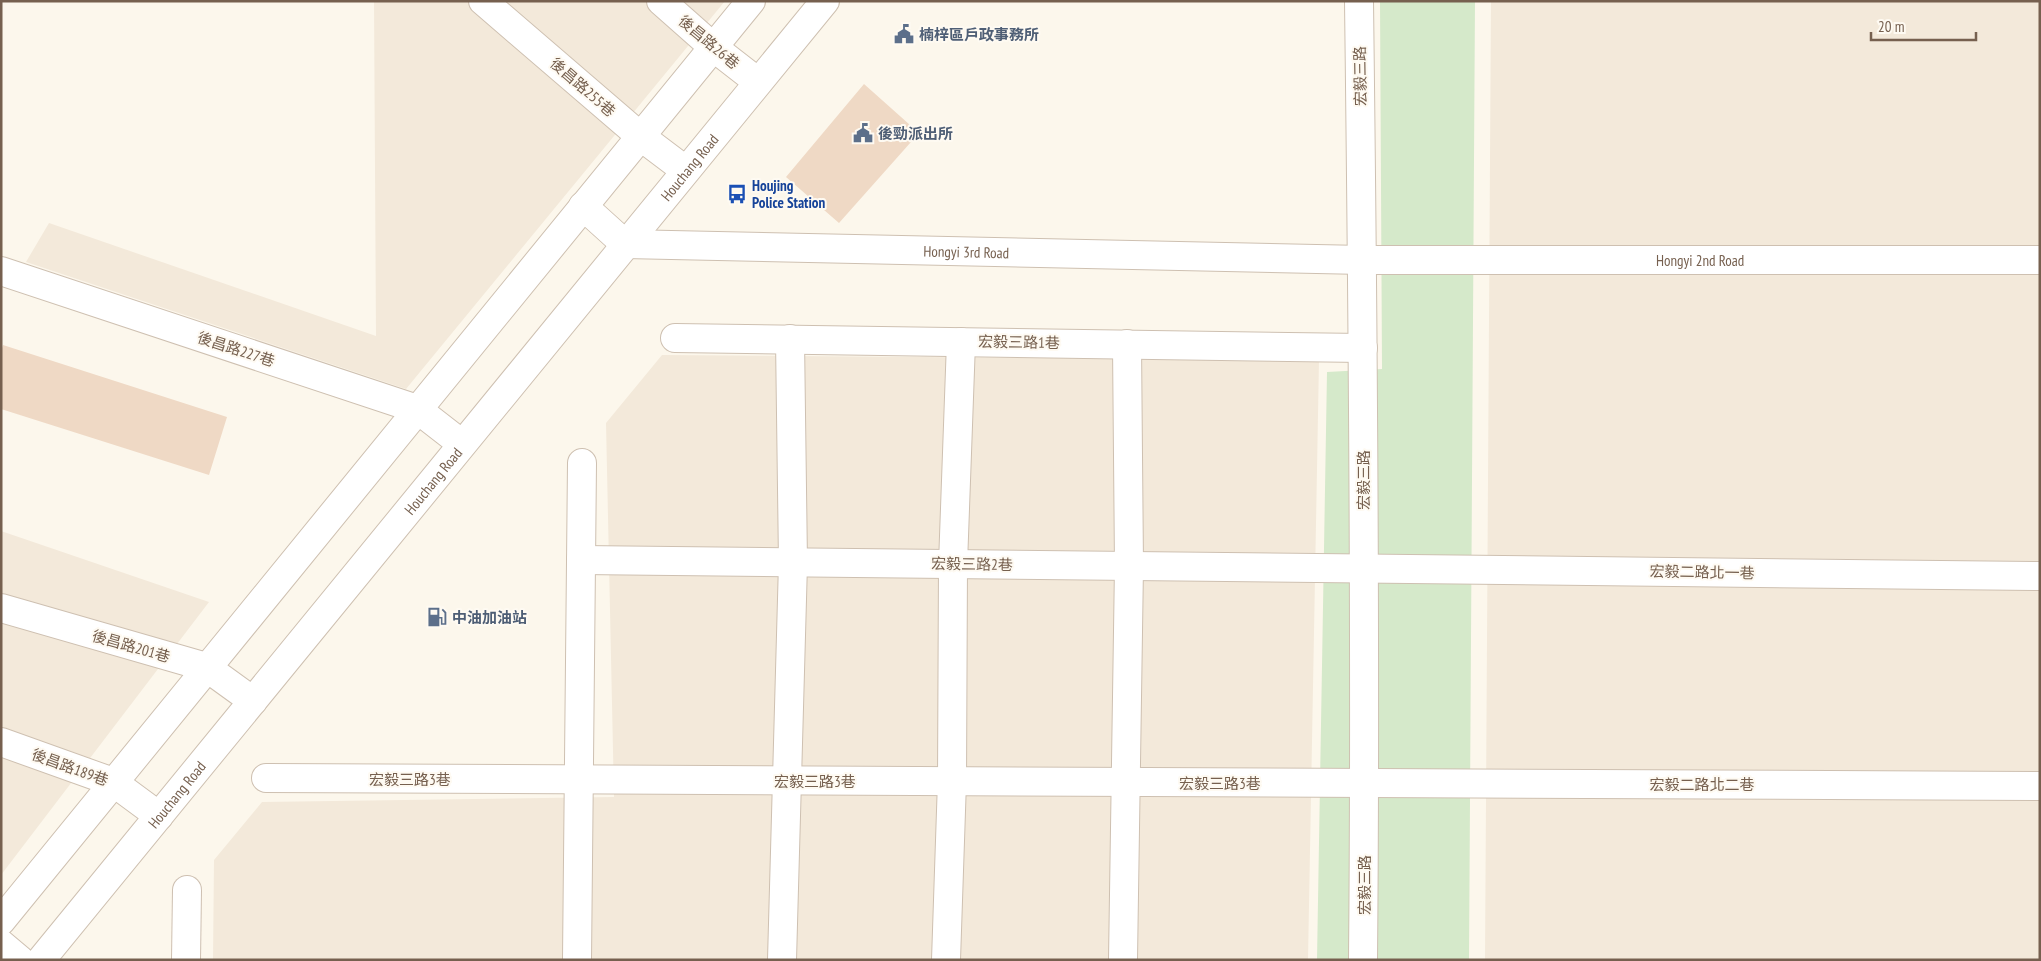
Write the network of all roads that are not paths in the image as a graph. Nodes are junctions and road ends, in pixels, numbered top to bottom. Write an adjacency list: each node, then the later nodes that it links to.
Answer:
1 (483, 1): 8 (street, 後昌路255巷)
2 (661, 1): 6 (street, 後昌路26巷)
3 (750, 1): 6 (street)
4 (824, 1): 7 (street, Houchang Road)
5 (1359, 1): 12 (street, 宏毅三路)
6 (713, 47): 7 (street, 後昌路26巷); 8 (street)
7 (758, 82): 9 (street, Houchang Road)
8 (640, 136): 9 (street, 後昌路255巷); 10 (street)
9 (685, 170): 11 (street, Houchang Road)
10 (583, 206): 11 (street); 20 (street)
11 (625, 244): 12 (street, Hongyi 3rd Road); 21 (street, Houchang Road)
12 (1362, 260): 13 (street, Hongyi 2nd Road); 19 (street, 宏毅三路)
13 (2040, 260)
14 (1, 271): 20 (street, 後昌路227巷)
15 (675, 338): 16 (street, 宏毅三路1巷)
16 (790, 339): 17 (street, 宏毅三路1巷); 24 (street)
17 (961, 342): 18 (street, 宏毅三路1巷); 25 (street)
18 (1127, 344): 19 (street, 宏毅三路1巷); 26 (street)
19 (1363, 348): 27 (street, 宏毅三路)
20 (417, 409): 21 (street, 後昌路227巷); 30 (street)
21 (462, 444): 31 (street, Houchang Road)
22 (582, 463): 23 (street)
23 (581, 560): 24 (street, 宏毅三路2巷); 34 (street)
24 (793, 563): 25 (street, 宏毅三路2巷); 35 (street)
25 (953, 564): 26 (street, 宏毅三路2巷); 36 (street)
26 (1129, 566): 27 (street, 宏毅三路2巷); 38 (street)
27 (1364, 568): 28 (street, 宏毅二路北一巷); 39 (street, 宏毅三路)
28 (2040, 576)
29 (1, 608): 30 (street, 後昌路201巷)
30 (206, 668): 31 (street, 後昌路201巷); 37 (street)
31 (252, 701): 41 (street, Houchang Road)
32 (1, 742): 37 (street, 後昌路189巷)
33 (266, 778): 34 (street, 宏毅三路3巷)
34 (580, 780): 35 (street, 宏毅三路3巷); 48 (street)
35 (786, 781): 36 (street, 宏毅三路3巷); 49 (street)
36 (952, 781): 38 (street, 宏毅三路3巷); 50 (street)
37 (113, 782): 41 (street, 後昌路189巷); 43 (street)
38 (1126, 782): 39 (street, 宏毅三路3巷); 51 (street)
39 (1365, 783): 40 (street, 宏毅二路北二巷); 52 (street, 宏毅三路)
40 (2040, 786)
41 (159, 816): 46 (street, Houchang Road)
42 (187, 890): 47 (street)
43 (1, 921)
44 (1, 944): 45 (street)
45 (20, 960)
46 (41, 960)
47 (186, 960)
48 (577, 960)
49 (782, 960)
50 (946, 960)
51 (1123, 960)
52 (1363, 960)

